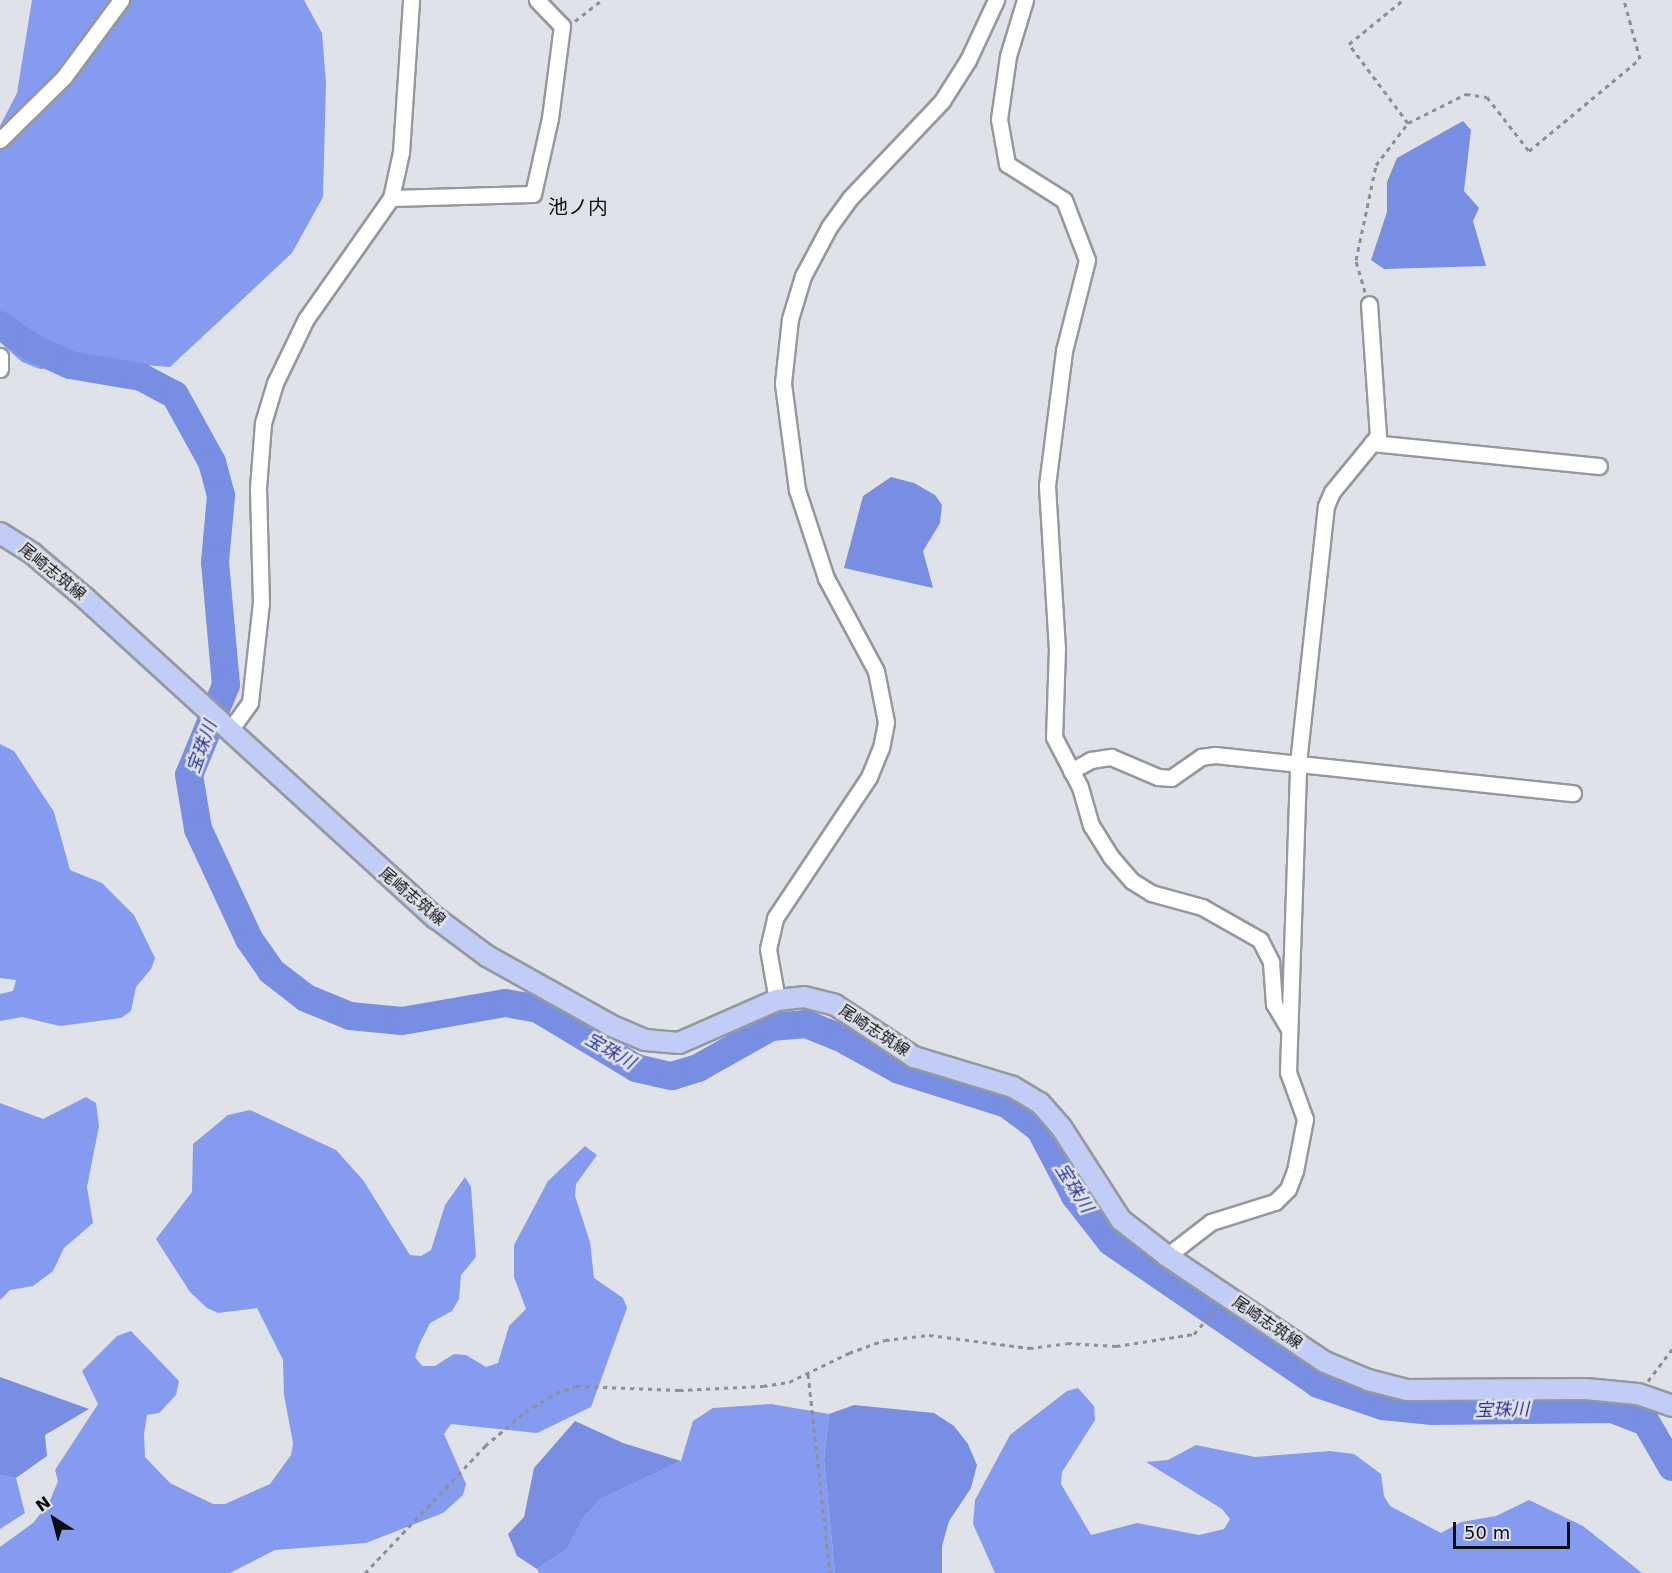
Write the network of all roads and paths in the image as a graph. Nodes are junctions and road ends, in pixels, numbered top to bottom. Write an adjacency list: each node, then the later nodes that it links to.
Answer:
1 (121, 0): 11 (street)
2 (411, 0): 12 (street)
3 (537, 0): 9 (street)
4 (602, 0): 9 (path)
5 (996, 0): 23 (street)
6 (1025, 0): 21 (street)
7 (1403, 0): 10 (path)
8 (1624, 0): 10 (path)
9 (562, 26): 12 (street)
10 (1408, 123): 13 (path)
11 (0, 140)
12 (391, 198): 19 (street)
13 (1369, 304): 16 (street)
14 (0, 356): 15 (street)
15 (0, 369)
16 (1372, 443): 17 (street); 20 (street)
17 (1599, 466)
18 (0, 533): 19 (main road, 尾崎志筑線)
19 (227, 727): 23 (main road, 尾崎志筑線)
20 (1298, 763): 21 (street); 22 (street); 24 (street)
21 (1071, 771): 24 (street)
22 (1573, 793)
23 (777, 1000): 25 (main road, 尾崎志筑線)
24 (1287, 1026): 25 (street)
25 (1167, 1256): 29 (main road, 尾崎志筑線)
26 (1219, 1304): 28 (path)
27 (1672, 1349): 29 (path)
28 (808, 1374): 31 (path); 32 (path)
29 (1638, 1395): 30 (main road, 尾崎志筑線)
30 (1672, 1406)
31 (365, 1573)
32 (830, 1573)

